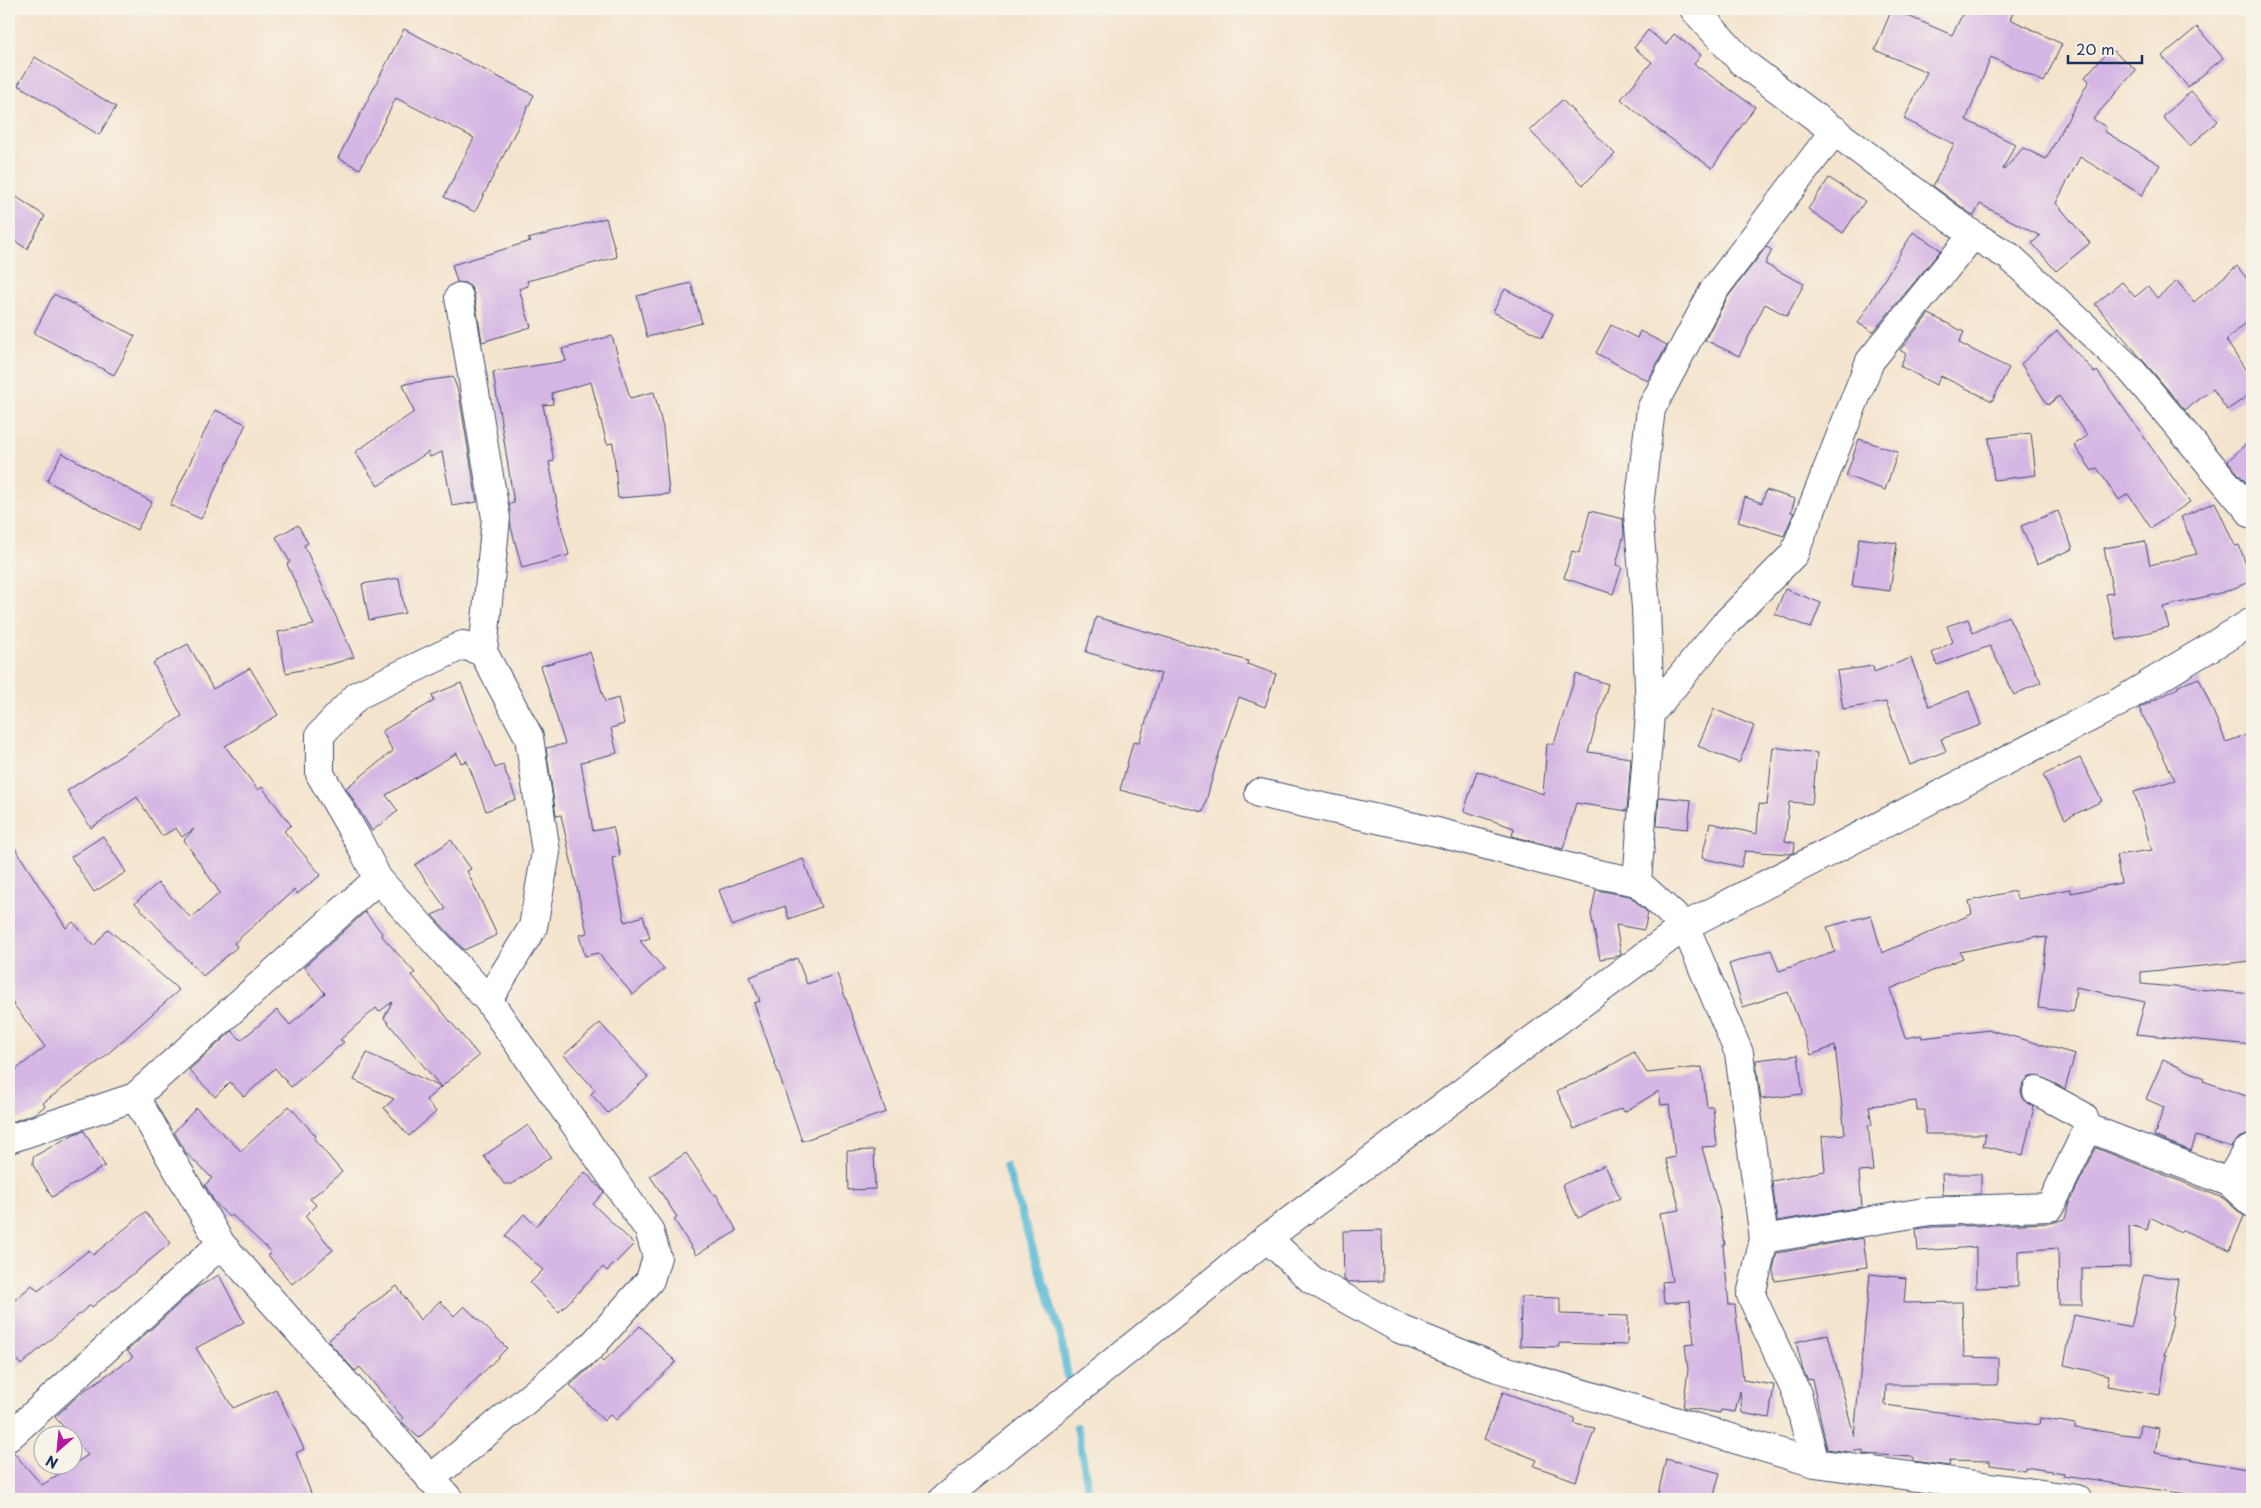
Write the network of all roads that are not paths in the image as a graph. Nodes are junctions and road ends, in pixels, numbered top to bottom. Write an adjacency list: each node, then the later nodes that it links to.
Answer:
1 (1694, 9): 2 (street)
2 (1835, 130): 3 (street); 8 (street)
3 (1973, 235): 5 (street); 8 (street)
4 (460, 297): 7 (street)
5 (2252, 514)
6 (2252, 622): 12 (street)
7 (483, 652): 10 (street); 13 (street)
8 (1650, 714): 11 (street)
9 (1259, 794): 11 (street)
10 (378, 879): 13 (street); 15 (street)
11 (1637, 882): 12 (street)
12 (1685, 926): 21 (street); 22 (street)
13 (488, 1000): 26 (street)
14 (2038, 1091): 16 (street)
15 (135, 1097): 17 (street); 23 (street)
16 (2088, 1128): 19 (street); 22 (street)
17 (9, 1139)
18 (2252, 1149): 19 (street)
19 (2229, 1182): 20 (street)
20 (2252, 1202)
21 (1267, 1238): 25 (street); 28 (street)
22 (1764, 1239): 25 (street)
23 (221, 1244): 24 (street); 26 (street)
24 (9, 1437)
25 (1815, 1463): 29 (street)
26 (430, 1479): 27 (street)
27 (448, 1499)
28 (943, 1499)
29 (2077, 1499)

